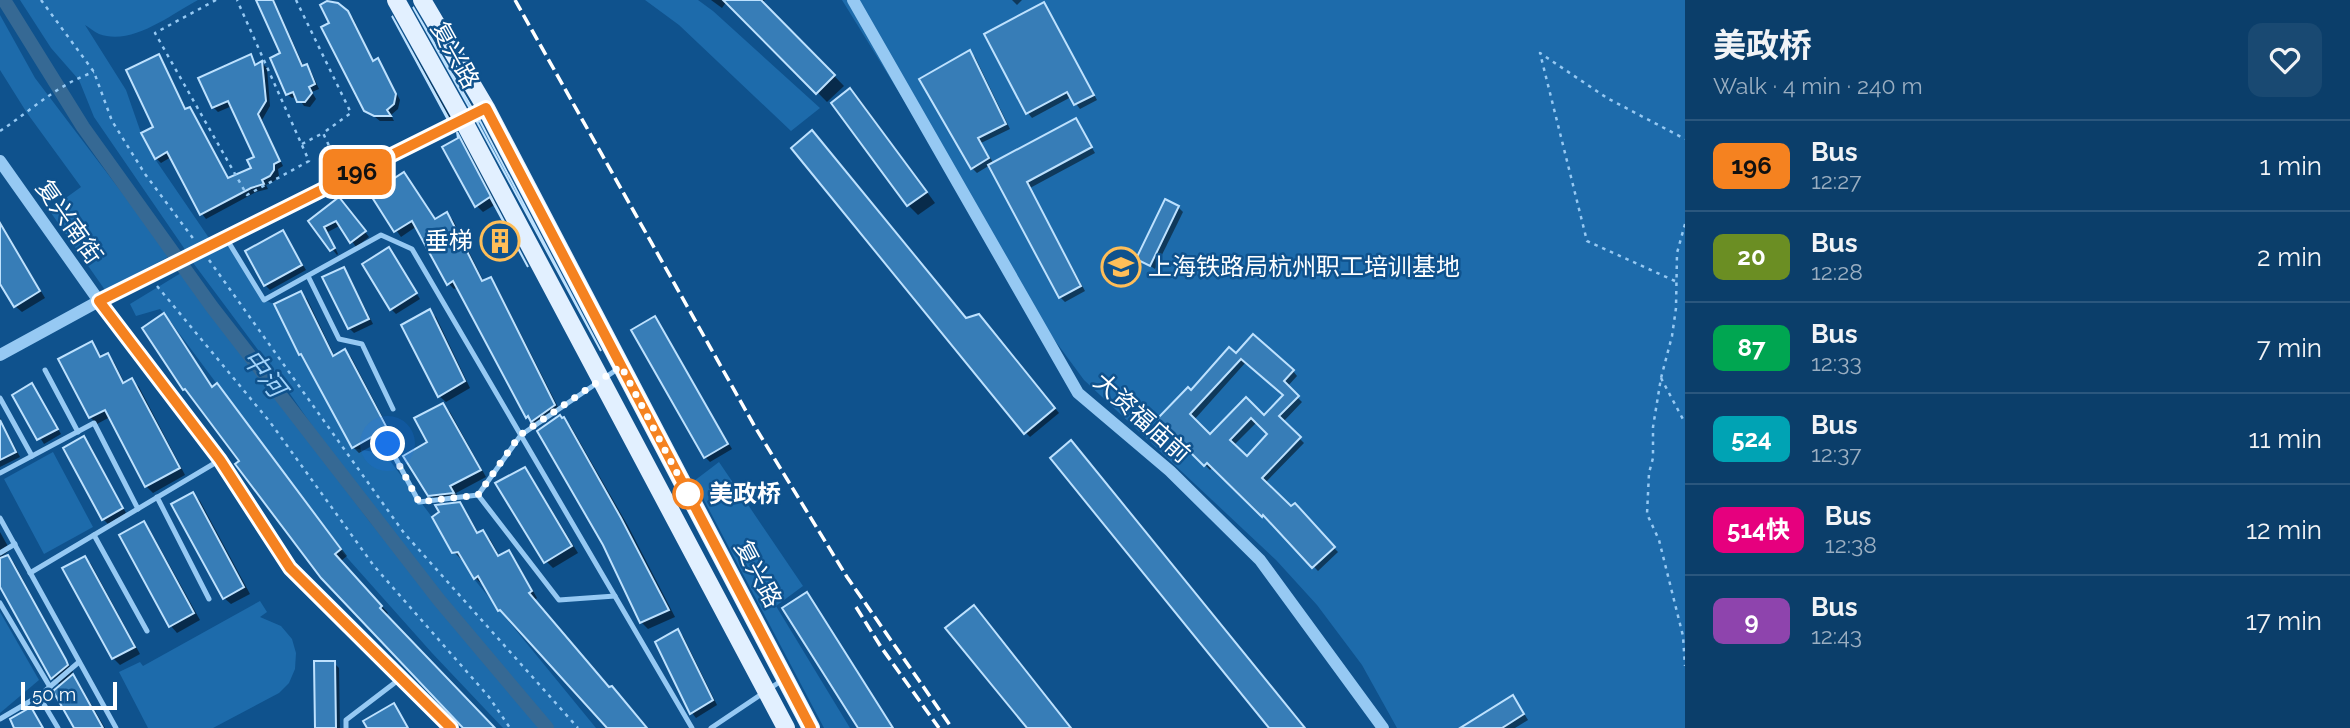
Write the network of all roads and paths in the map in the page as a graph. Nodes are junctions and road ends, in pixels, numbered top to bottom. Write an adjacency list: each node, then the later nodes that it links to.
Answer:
1 (41, 0): 8 (path)
2 (216, 0): 14 (path)
3 (237, 0): 14 (path)
4 (296, 0): 12 (path)
5 (396, 0): 10 (main road, 复兴路)
6 (422, 0): 9 (main road, 复兴路)
7 (853, 0): 68 (street, 大资福庙前)
8 (94, 72): 11 (path); 19 (path)
9 (486, 108): 10 (street); 25 (main road, 复兴路)
10 (463, 120): 16 (street); 27 (main road, 复兴路)
11 (0, 131)
12 (323, 133): 14 (path); 16 (path)
13 (1685, 139): 22 (path)
14 (302, 144)
15 (0, 160): 23 (street, 复兴南街)
16 (345, 179): 18 (street)
17 (1685, 224): 22 (path)
18 (226, 237): 19 (street); 21 (lane)
19 (202, 249): 20 (street); 63 (path)
20 (148, 276): 23 (street); 62 (path)
21 (308, 276): 30 (lane); 33 (lane)
22 (1675, 281): 28 (path)
23 (99, 301): 24 (street); 36 (street, 复兴南街)
24 (0, 355)
25 (621, 366): 27 (lane); 53 (main road, 复兴路)
26 (45, 370): 32 (lane)
27 (601, 378): 33 (lane); 55 (main road, 复兴路)
28 (1661, 378): 31 (path); 51 (path)
29 (0, 398): 35 (lane)
30 (393, 409)
31 (1685, 423)
32 (78, 432): 35 (lane); 40 (lane)
33 (520, 435): 38 (lane); 46 (lane)
34 (388, 444): 38 (lane)
35 (32, 456): 37 (lane)
36 (220, 460): 39 (lane); 52 (street, 复兴南街)
37 (0, 473)
38 (478, 495): 46 (lane)
39 (157, 497): 40 (lane); 47 (lane)
40 (138, 509): 42 (lane)
41 (0, 518): 43 (lane)
42 (94, 535): 45 (lane); 49 (lane)
43 (15, 544): 44 (lane); 45 (lane)
44 (0, 553)
45 (30, 573): 50 (lane)
46 (615, 596): 64 (lane)
47 (209, 599)
48 (0, 603): 54 (lane)
49 (147, 631)
50 (79, 662): 54 (lane); 59 (lane)
51 (1685, 666)
52 (401, 678): 60 (lane); 61 (street, 复兴南街)
53 (785, 678): 55 (lane); 67 (main road, 复兴路)
54 (50, 687): 56 (lane)
55 (767, 693): 65 (lane); 66 (main road, 复兴路)
56 (39, 696): 57 (lane); 58 (lane)
57 (0, 719)
58 (58, 728)
59 (116, 728)
60 (346, 728)
61 (451, 728)
62 (510, 728)
63 (578, 728)
64 (692, 728)
65 (711, 728)
66 (786, 728)
67 (811, 728)
68 (1383, 728)

